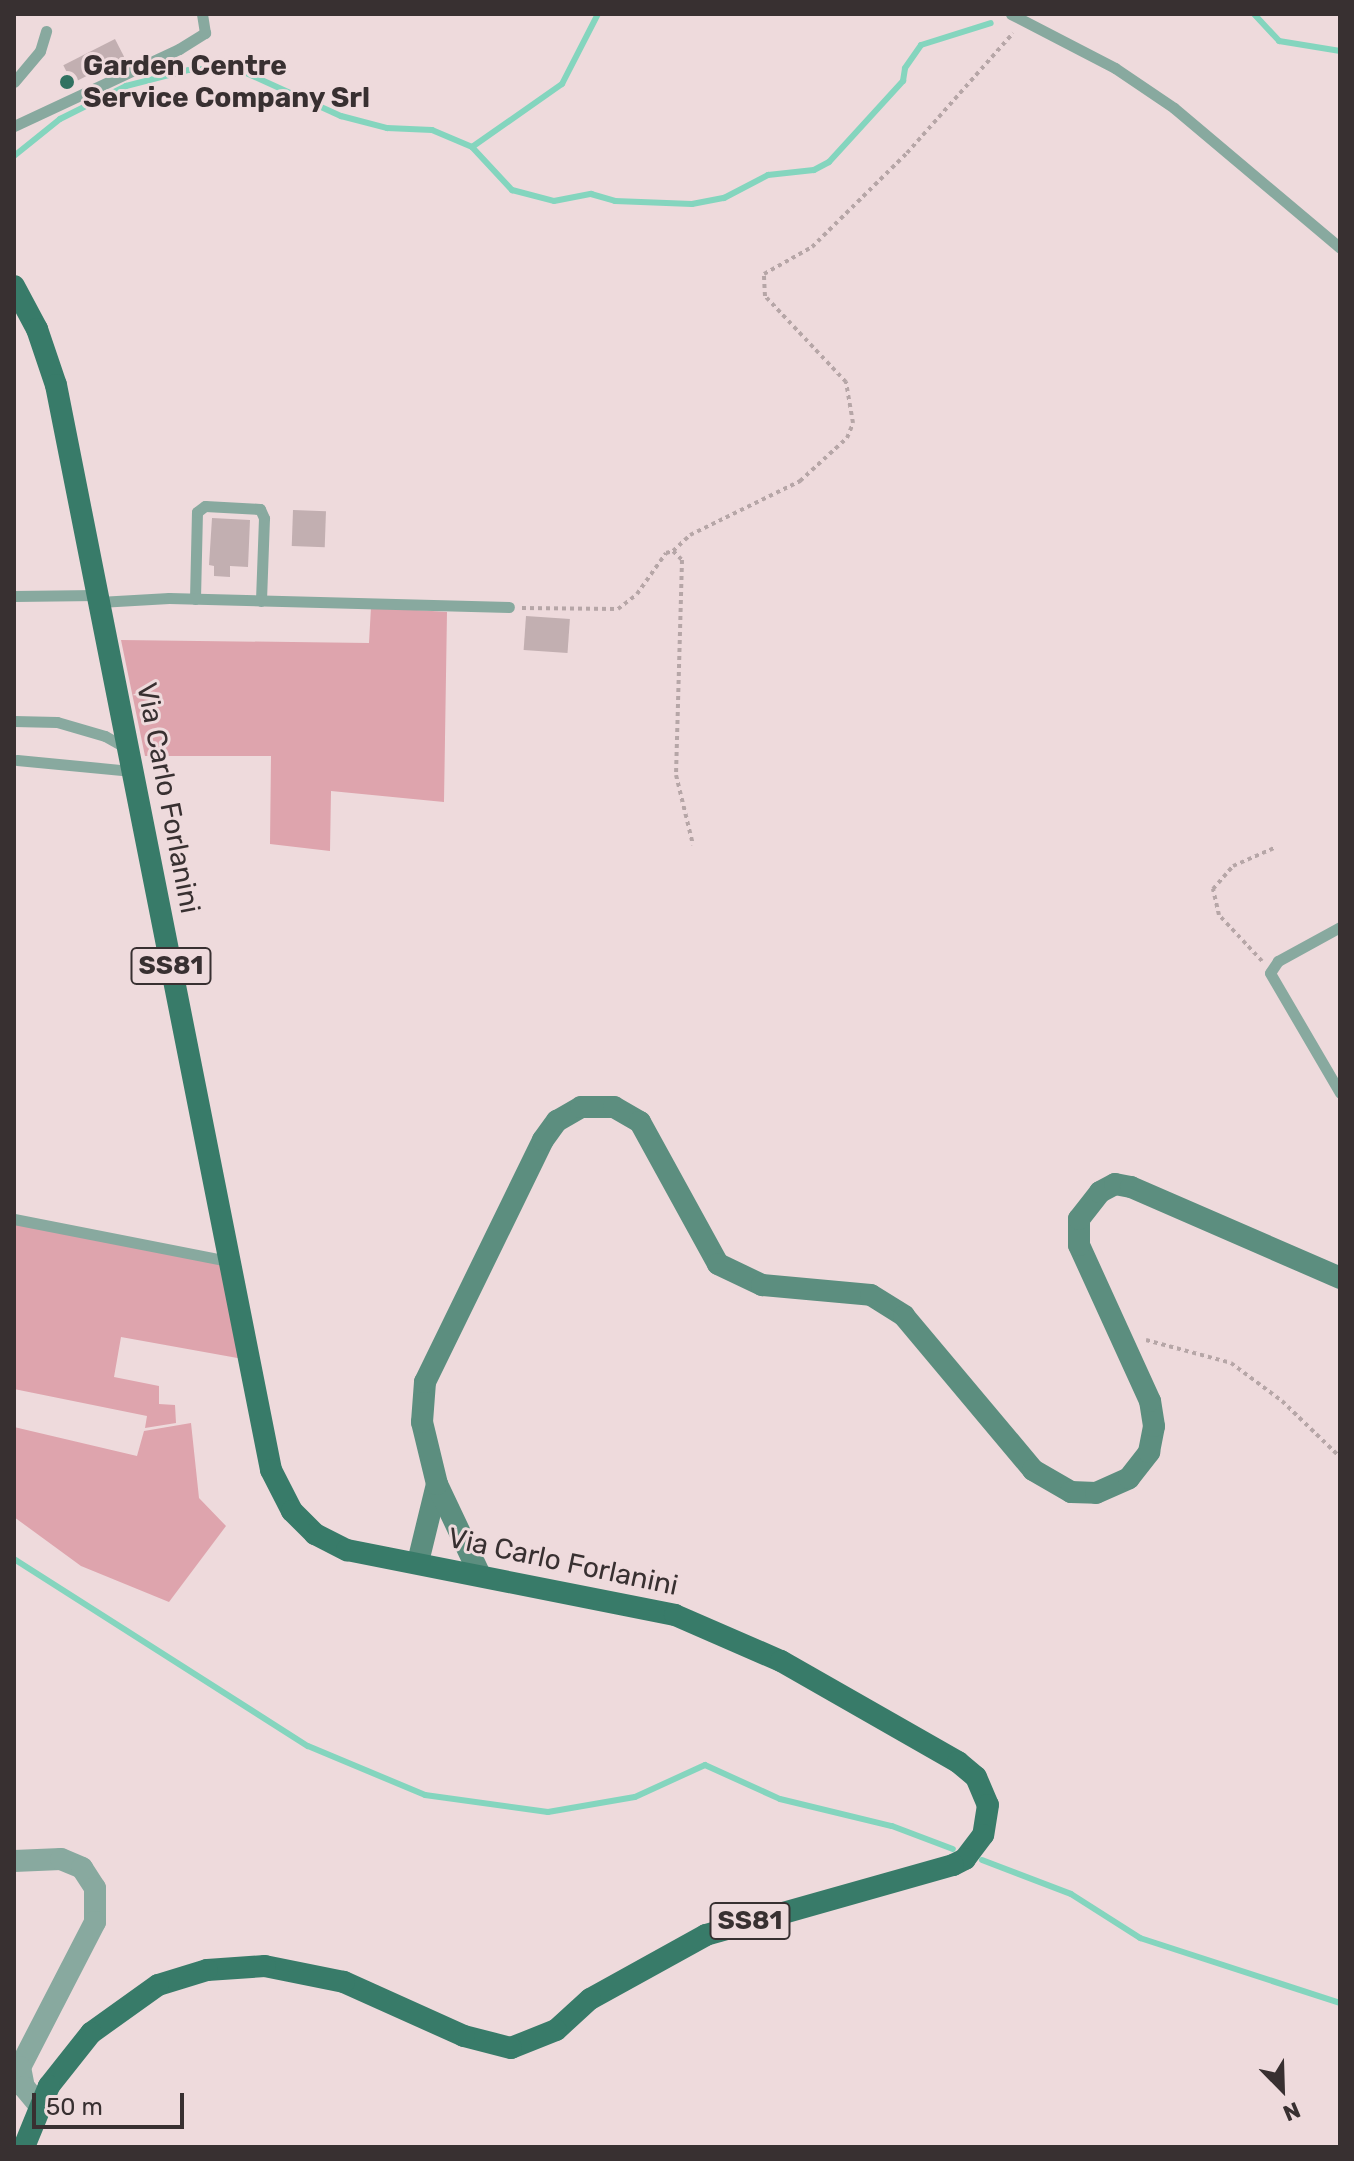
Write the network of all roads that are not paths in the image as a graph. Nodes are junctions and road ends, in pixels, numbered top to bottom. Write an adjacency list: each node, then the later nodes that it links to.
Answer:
1 (202, 14): 5 (lane)
2 (1011, 14): 6 (lane)
3 (46, 31): 4 (lane)
4 (14, 82)
5 (14, 126)
6 (1340, 248)
7 (14, 286): 8 (main road, Via Carlo Forlanini / SS81)
8 (22, 311): 10 (main road, Via Carlo Forlanini / SS81)
9 (14, 596): 10 (lane)
10 (98, 599): 11 (lane); 16 (main road, Via Carlo Forlanini / SS81)
11 (195, 599): 12 (lane); 12 (lane)
12 (261, 601): 13 (lane)
13 (509, 607)
14 (14, 721): 16 (lane)
15 (17, 760): 16 (lane)
16 (130, 760): 20 (main road, Via Carlo Forlanini / SS81)
17 (1340, 927): 18 (lane)
18 (1340, 1093)
19 (14, 1219): 20 (lane)
20 (229, 1261): 23 (main road, Via Carlo Forlanini / SS81)
21 (1340, 1278): 22 (main road)
22 (437, 1484): 23 (main road); 24 (main road)
23 (418, 1562): 24 (main road, Via Carlo Forlanini / SS81)
24 (479, 1573): 26 (main road, Via Carlo Forlanini / SS81)
25 (14, 1861): 26 (street)
26 (41, 2107): 27 (main road, Via Carlo Forlanini / SS81)
27 (24, 2147)

